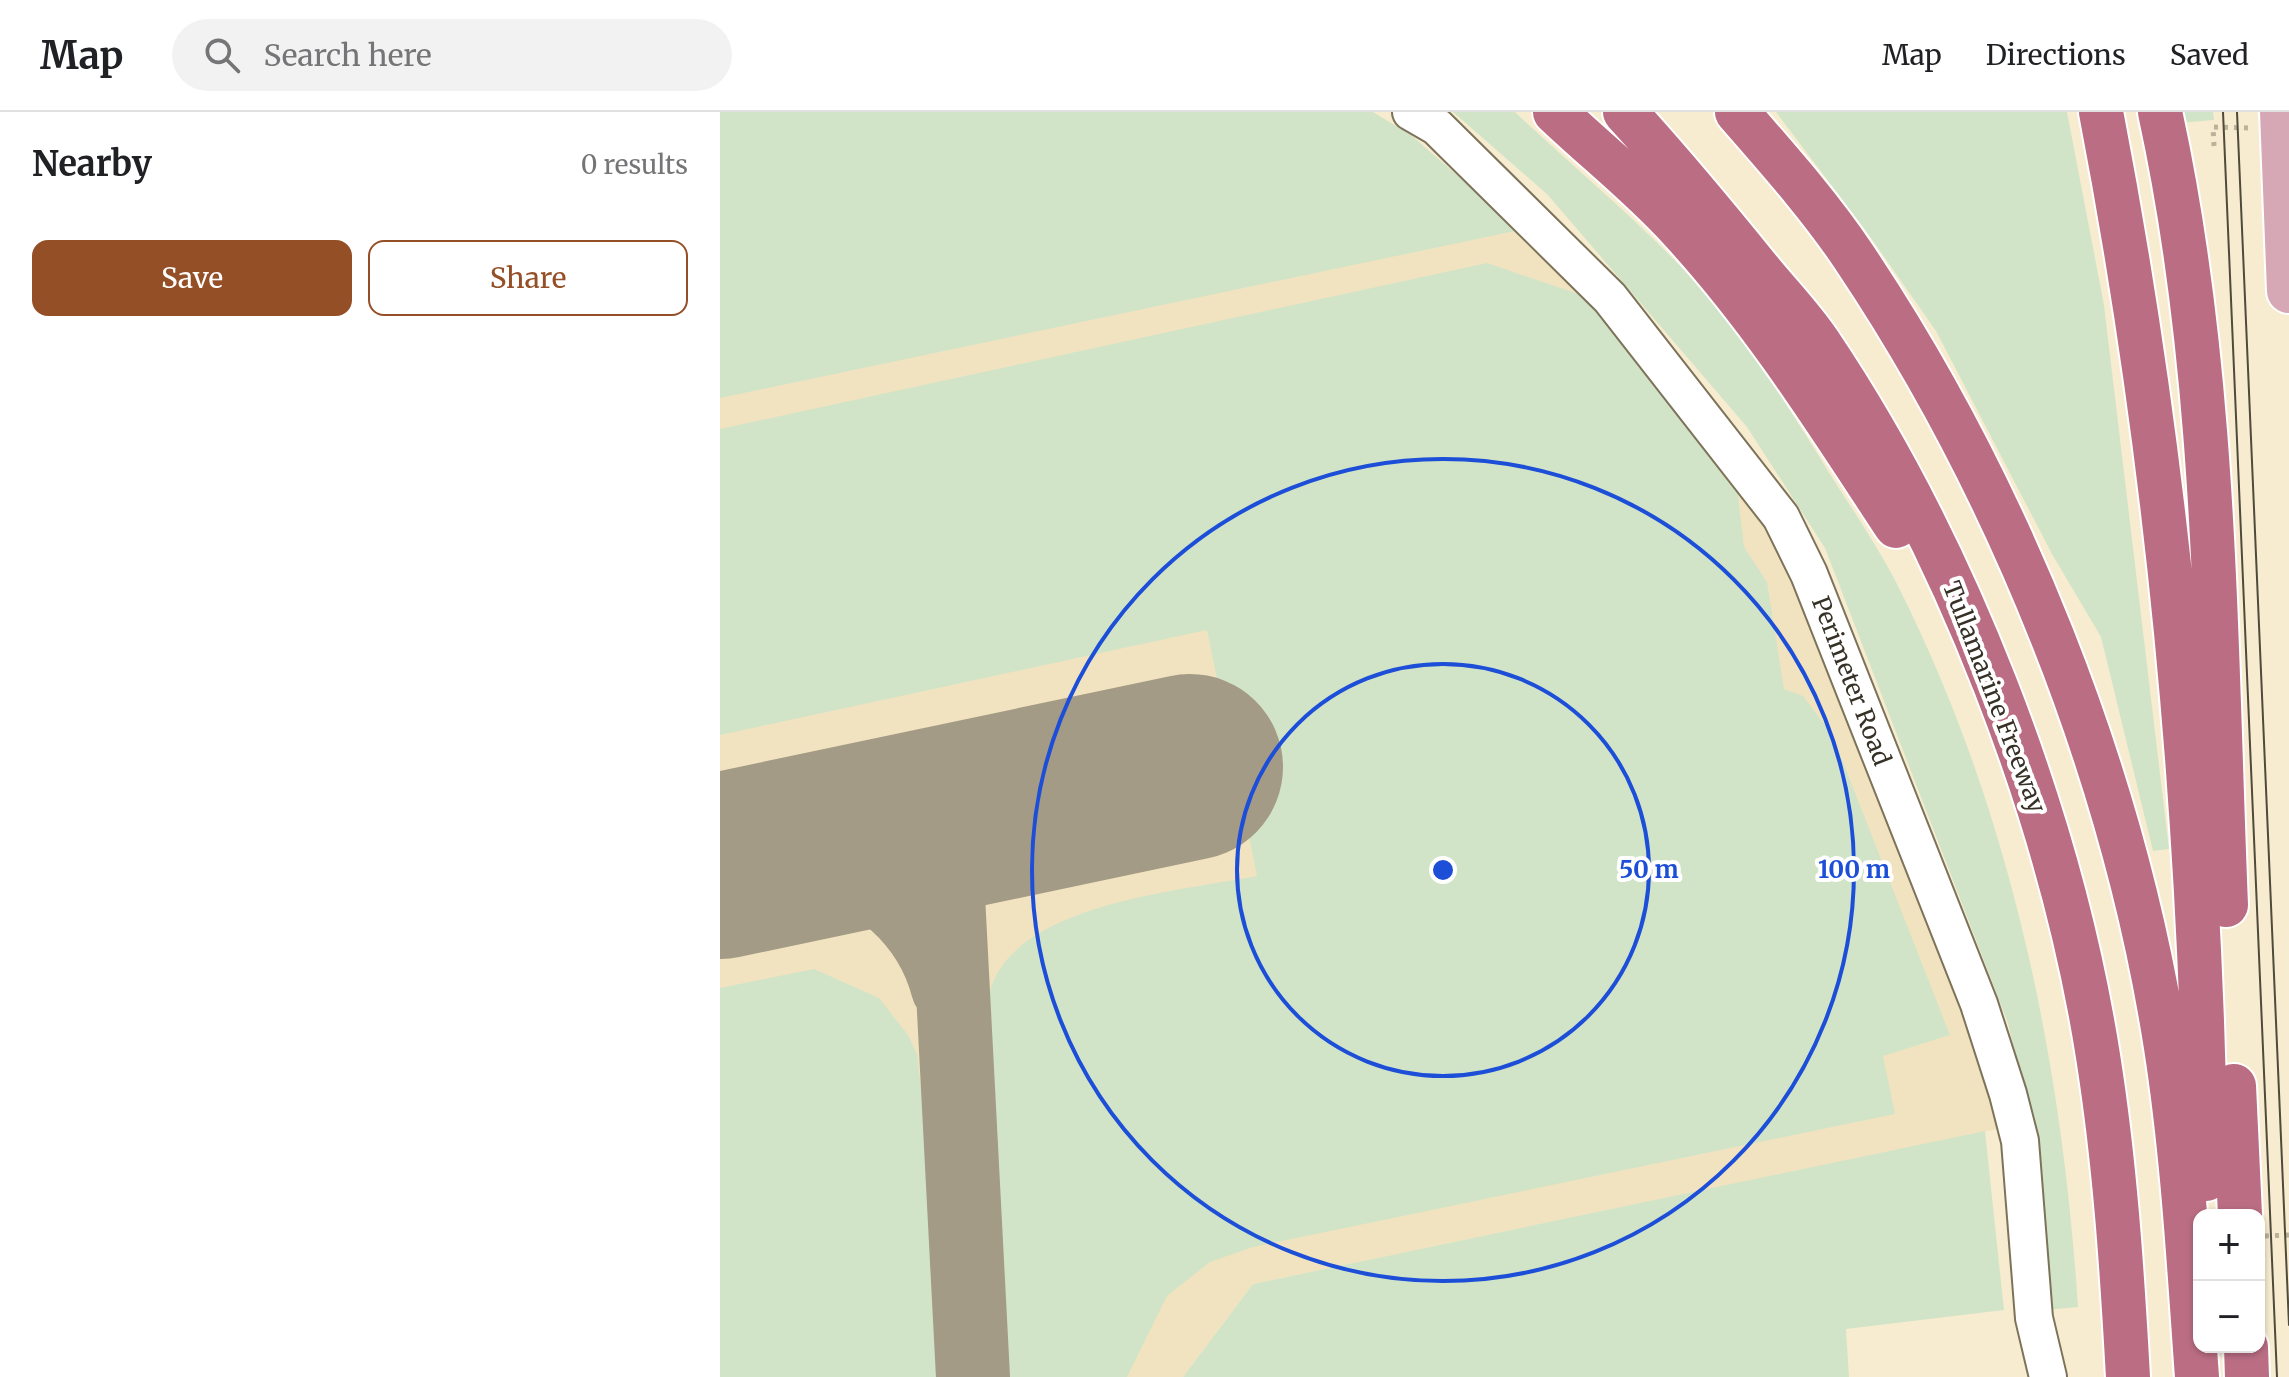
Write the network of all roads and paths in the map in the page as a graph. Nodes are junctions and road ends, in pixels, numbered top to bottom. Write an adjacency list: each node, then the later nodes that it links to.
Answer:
1 (1411, 112): 16 (street, Perimeter Road)
2 (1555, 112): 9 (highway)
3 (1625, 112): 9 (highway, Tullamarine Freeway)
4 (1737, 112): 18 (highway)
5 (2101, 112): 10 (highway)
6 (2160, 112): 11 (highway)
7 (2282, 112): 8 (main road)
8 (2289, 291)
9 (1996, 688): 17 (highway, Tullamarine Freeway)
10 (2207, 1209)
11 (2240, 1209)
12 (2289, 1235): 13 (path)
13 (2265, 1236)
14 (2207, 1353): 19 (highway)
15 (2246, 1353): 20 (highway)
16 (2048, 1377)
17 (2128, 1377)
18 (2197, 1377)
19 (2206, 1377)
20 (2247, 1377)

